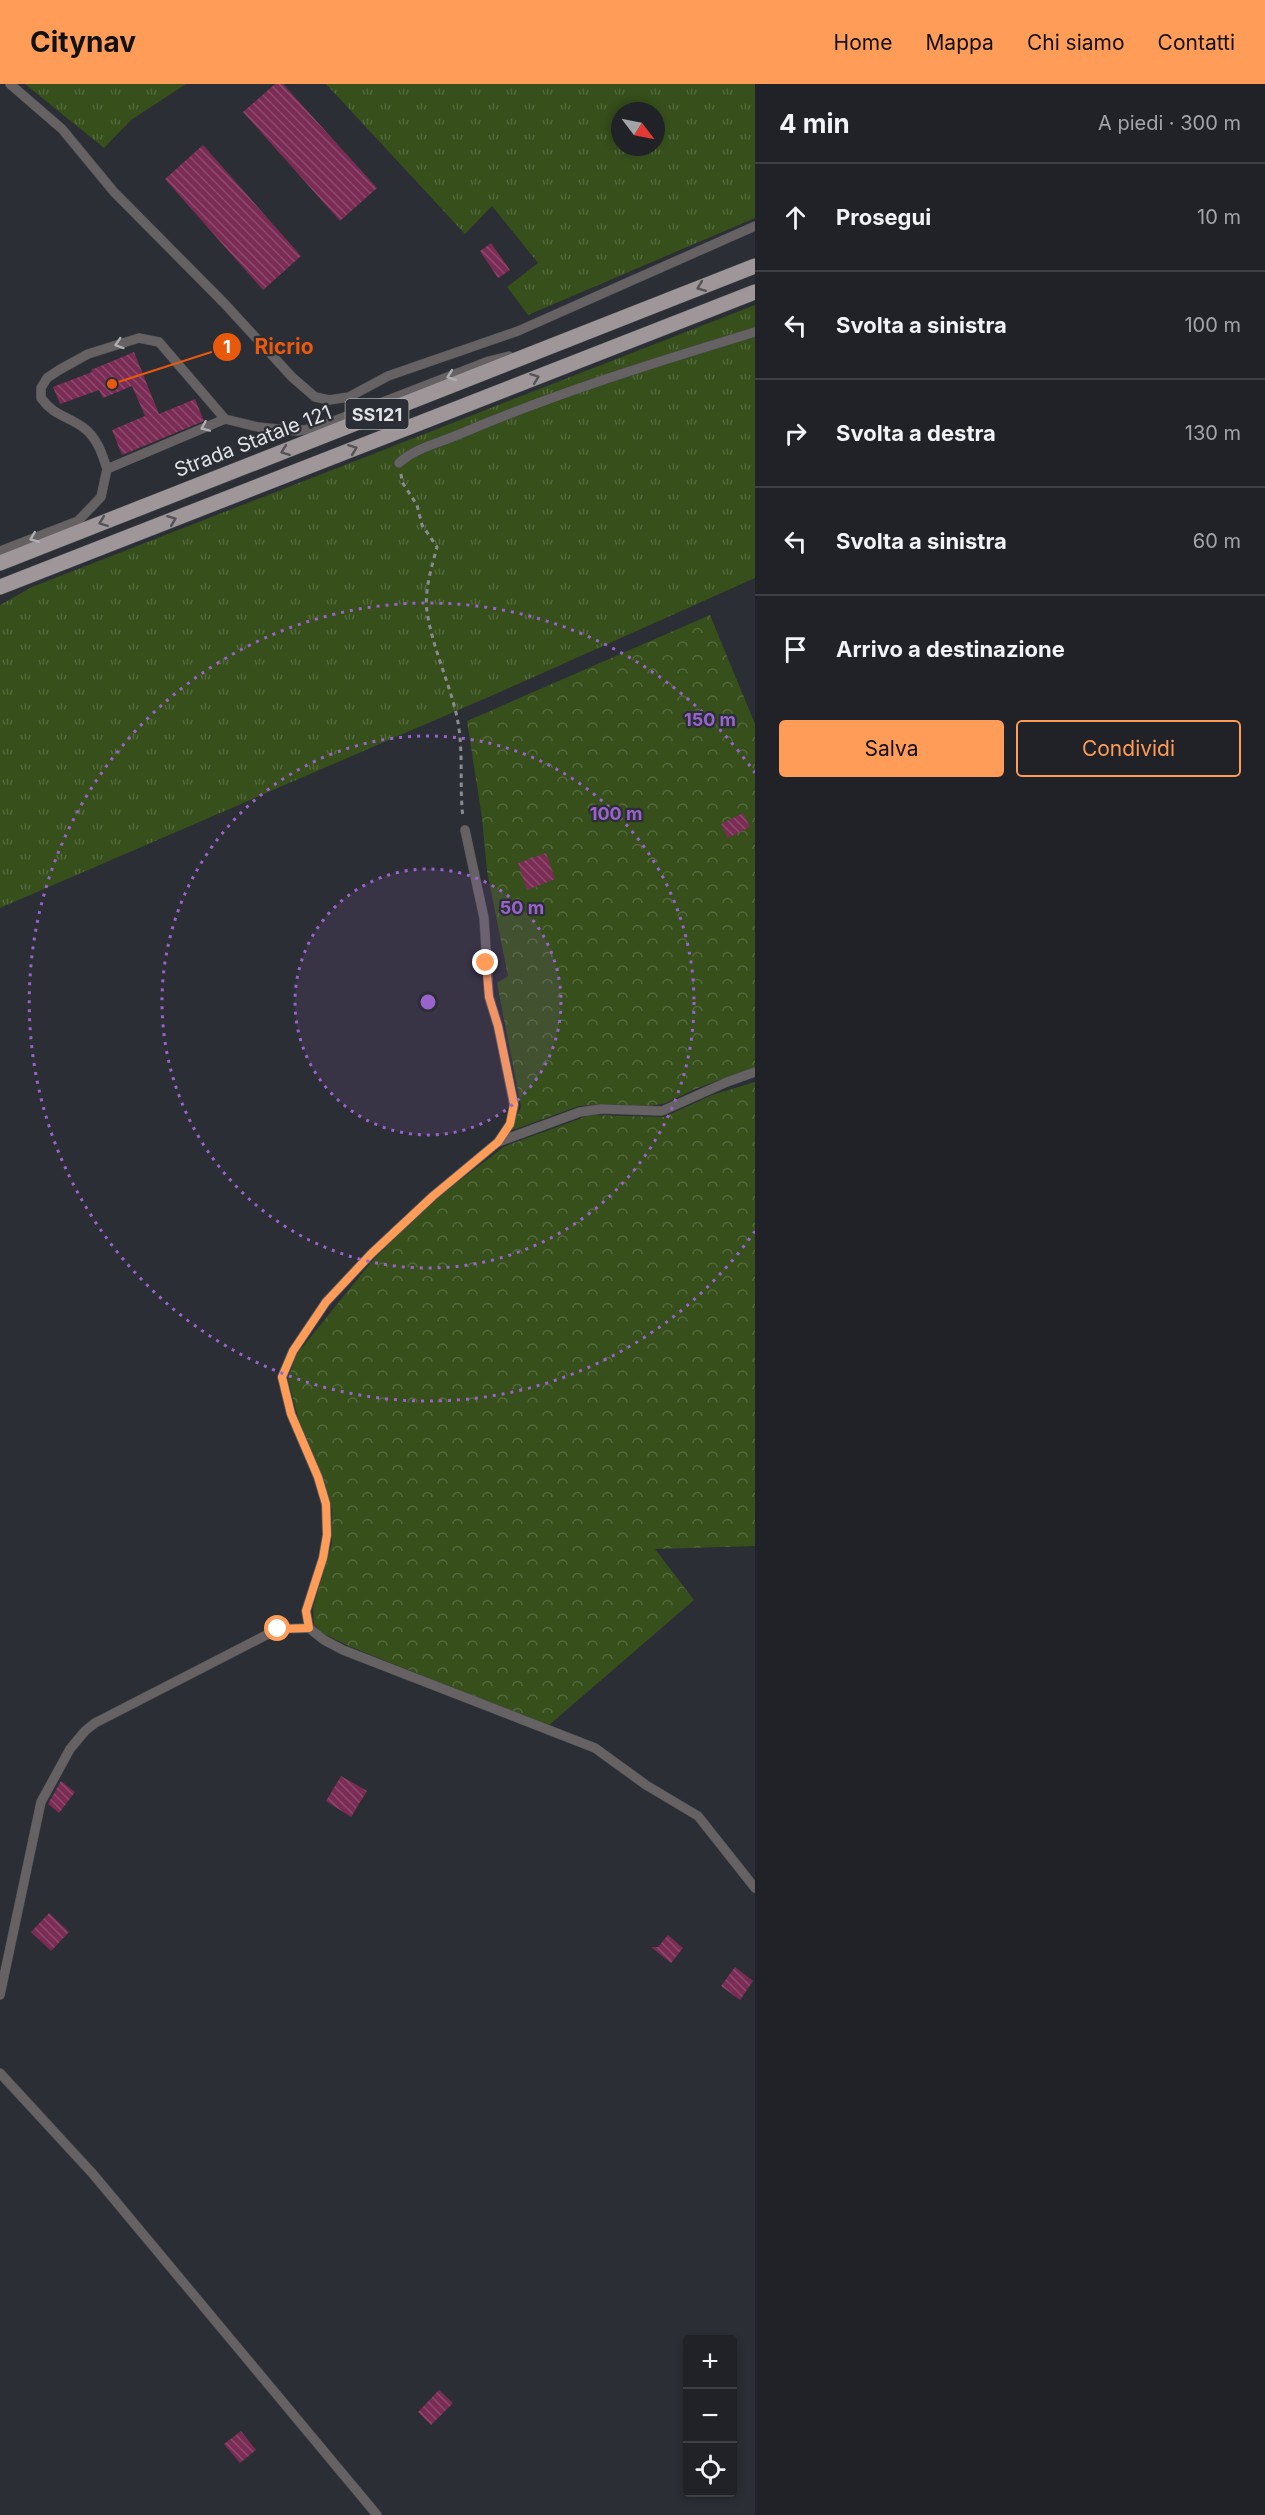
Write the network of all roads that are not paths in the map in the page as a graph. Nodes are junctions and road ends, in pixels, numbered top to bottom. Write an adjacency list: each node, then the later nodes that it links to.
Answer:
1 (10, 84): 2 (lane)
2 (755, 226)
3 (755, 266): 6 (main road, Strada Statale 121 / SS121, one-way to 6)
4 (755, 292): 12 (main road, SS121, one-way to 4)
5 (755, 332): 8 (lane)
6 (547, 348): 7 (lane, one-way to 7); 11 (main road, Strada Statale 121 / SS121, one-way to 11)
7 (225, 419): 9 (lane, one-way to 9); 9 (lane, one-way to 9)
8 (399, 464)
9 (107, 469): 10 (lane, one-way to 10)
10 (0, 551)
11 (0, 563)
12 (27, 576): 13 (main road, SS121); 14 (lane)
13 (0, 587)
14 (0, 593)
15 (465, 830): 17 (lane)
16 (755, 1072): 17 (lane)
17 (498, 1142): 18 (lane)
18 (309, 1628): 19 (lane); 20 (lane)
19 (755, 1888)
20 (0, 1995)
21 (0, 2073): 22 (lane)
22 (377, 2515)

